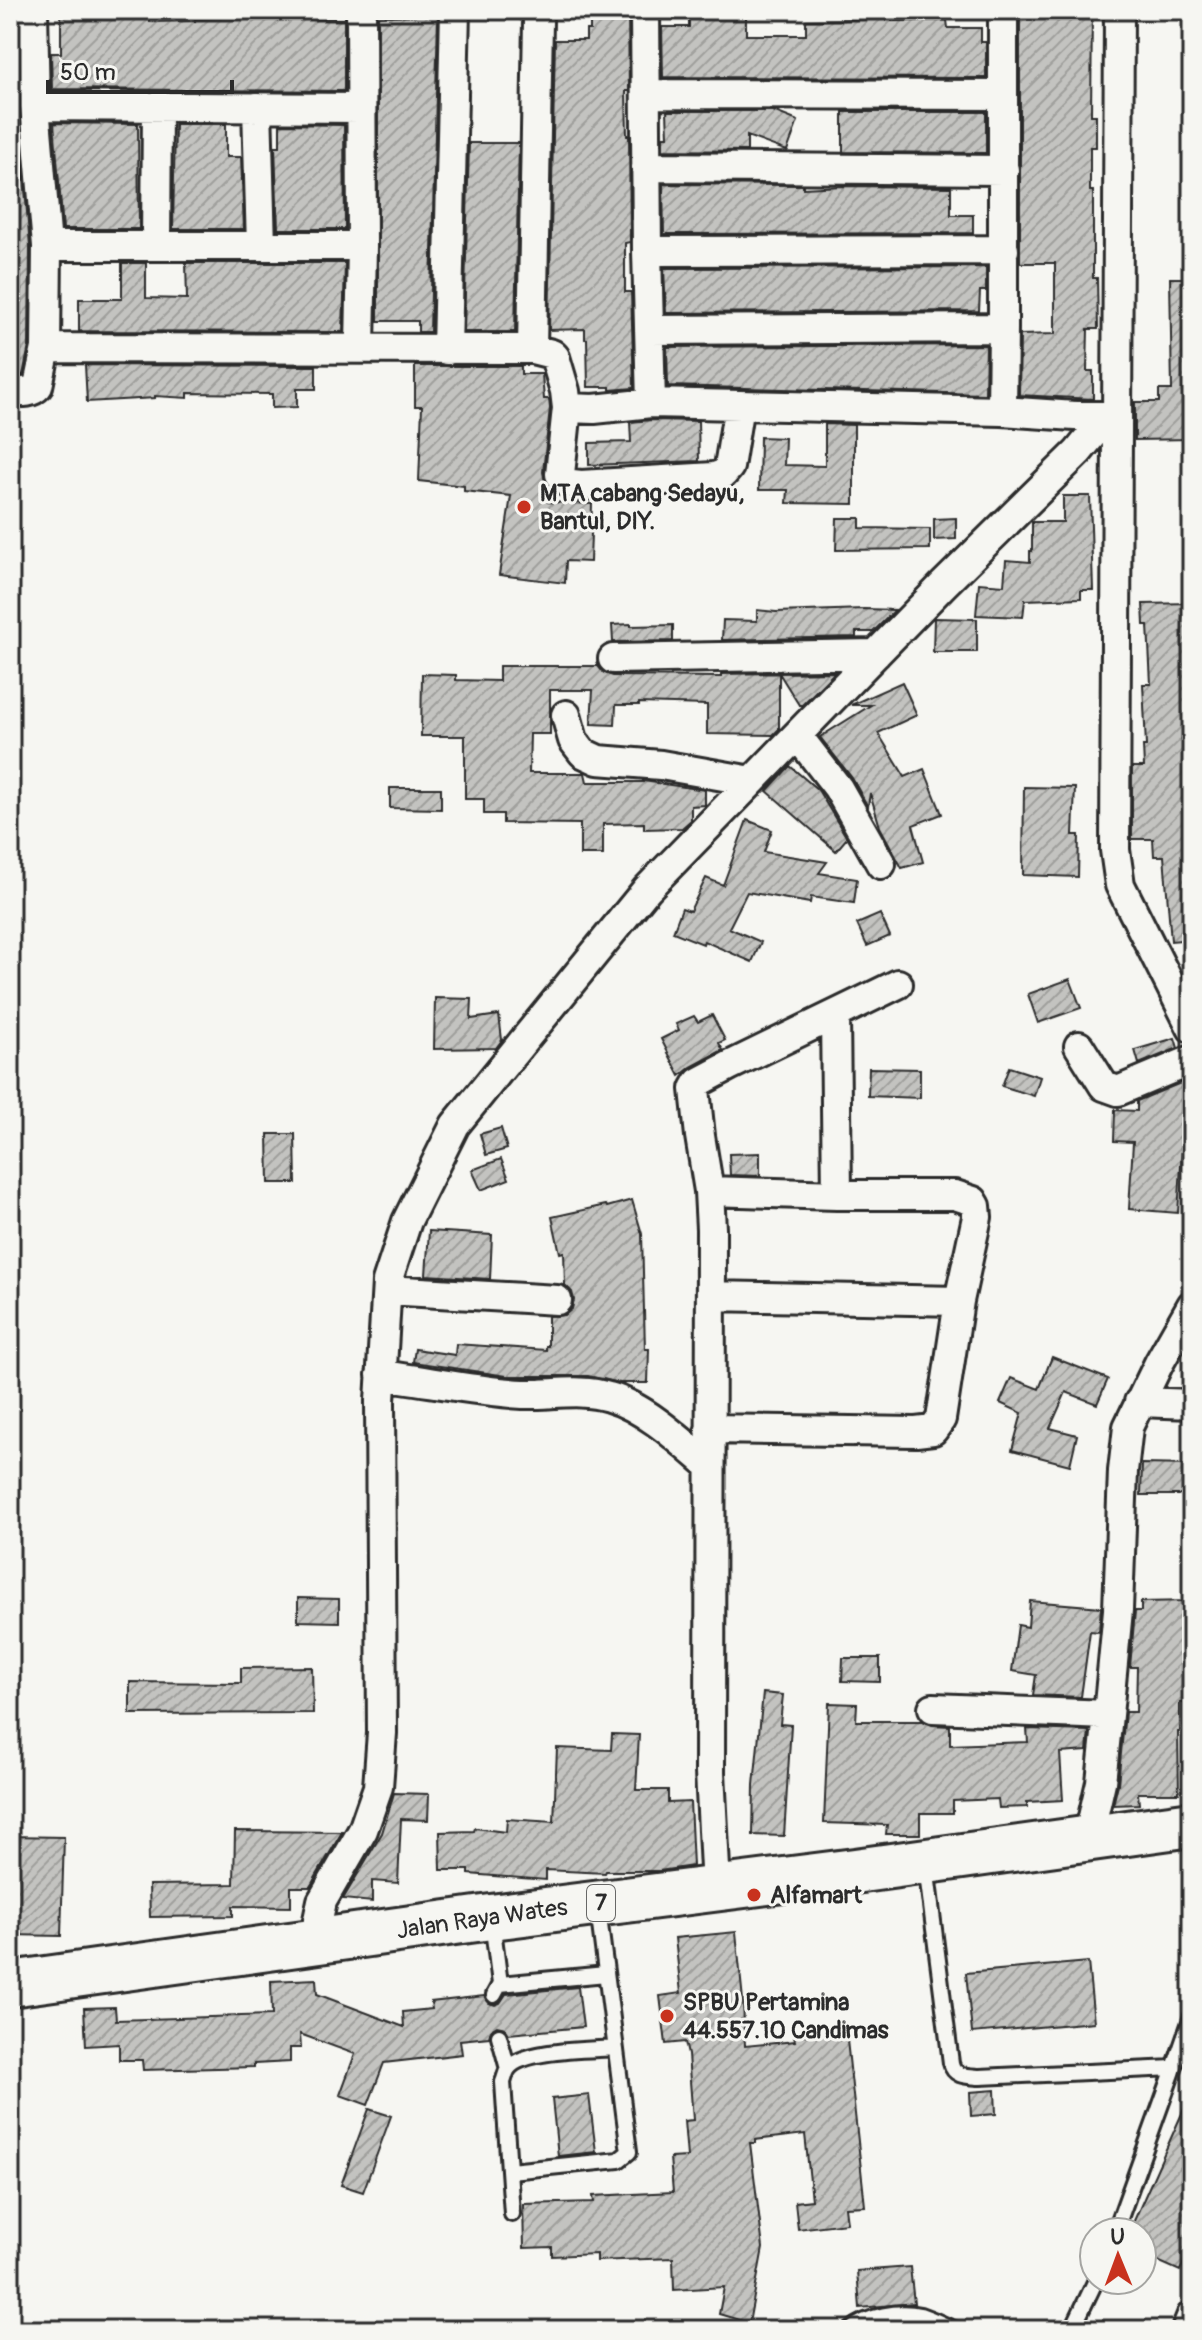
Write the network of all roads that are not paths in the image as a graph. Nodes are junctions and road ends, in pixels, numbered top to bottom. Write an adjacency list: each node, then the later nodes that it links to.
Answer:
1 (33, 10): 10 (street)
2 (361, 10): 13 (street)
3 (455, 10): 27 (street)
4 (645, 10): 8 (street)
5 (1003, 10): 9 (street)
6 (1119, 10): 33 (street)
7 (541, 11): 26 (street)
8 (647, 94): 9 (street); 14 (street)
9 (1003, 95): 15 (street)
10 (35, 106): 11 (street); 16 (street)
11 (157, 106): 12 (street); 17 (street)
12 (257, 107): 13 (street); 18 (street)
13 (361, 108): 19 (street)
14 (646, 167): 15 (street); 21 (street)
15 (1004, 170): 20 (street)
16 (47, 246): 17 (street); 25 (street)
17 (156, 246): 18 (street)
18 (261, 246): 19 (street)
19 (362, 246): 24 (street)
20 (1004, 250): 21 (street); 22 (street)
21 (647, 251): 23 (street)
22 (1003, 328): 23 (street); 32 (street)
23 (649, 330): 29 (street)
24 (360, 347): 25 (street); 27 (street)
25 (46, 348): 28 (street)
26 (532, 349): 27 (street); 31 (street)
27 (447, 350)
28 (10, 392)
29 (651, 403): 30 (street); 31 (street)
30 (739, 405): 31 (street); 32 (street)
31 (567, 408)
32 (1002, 411): 33 (street)
33 (1107, 416): 34 (street); 42 (street)
34 (876, 654): 35 (street); 37 (street)
35 (613, 659)
36 (566, 715): 38 (street)
37 (797, 735): 38 (street); 39 (street)
38 (752, 781): 47 (street)
39 (881, 864)
40 (898, 984): 41 (street)
41 (835, 1015): 45 (street); 46 (street)
42 (1192, 1028)
43 (1079, 1046): 44 (street)
44 (1192, 1060)
45 (709, 1191): 46 (street); 48 (street)
46 (837, 1195): 50 (street)
47 (387, 1290): 49 (street); 52 (street)
48 (711, 1296): 50 (street); 55 (street)
49 (557, 1300)
50 (959, 1301): 55 (street)
51 (1192, 1305): 53 (street)
52 (381, 1375): 56 (street); 65 (street)
53 (1139, 1402): 54 (street); 58 (street)
54 (1192, 1404)
55 (710, 1429): 56 (street)
56 (710, 1466): 62 (street)
57 (933, 1708): 58 (street)
58 (1108, 1715): 60 (street)
59 (1192, 1824): 60 (highway, Jalan Raya Wates / 7)
60 (1088, 1839): 61 (highway, Jalan Raya Wates / 7)
61 (926, 1862): 62 (highway, Jalan Raya Wates / 7); 71 (lane)
62 (716, 1888): 63 (highway, Jalan Raya Wates / 7)
63 (597, 1903): 64 (highway, Jalan Raya Wates / 7); 66 (lane)
64 (491, 1917): 65 (highway, Jalan Raya Wates / 7); 66 (lane)
65 (319, 1941): 67 (highway, Jalan Raya Wates / 7)
66 (606, 1974): 70 (lane)
67 (10, 1984)
68 (1192, 2016): 71 (lane)
69 (499, 2036): 72 (lane)
70 (615, 2048): 72 (lane); 73 (lane)
71 (1174, 2068): 75 (lane)
72 (508, 2069): 73 (lane)
73 (510, 2171): 74 (lane)
74 (512, 2214)
75 (1121, 2216)
76 (1088, 2296): 80 (lane)
77 (1192, 2315): 81 (street)
78 (851, 2330): 79 (lane)
79 (956, 2330)
80 (1072, 2330)
81 (1186, 2330)

